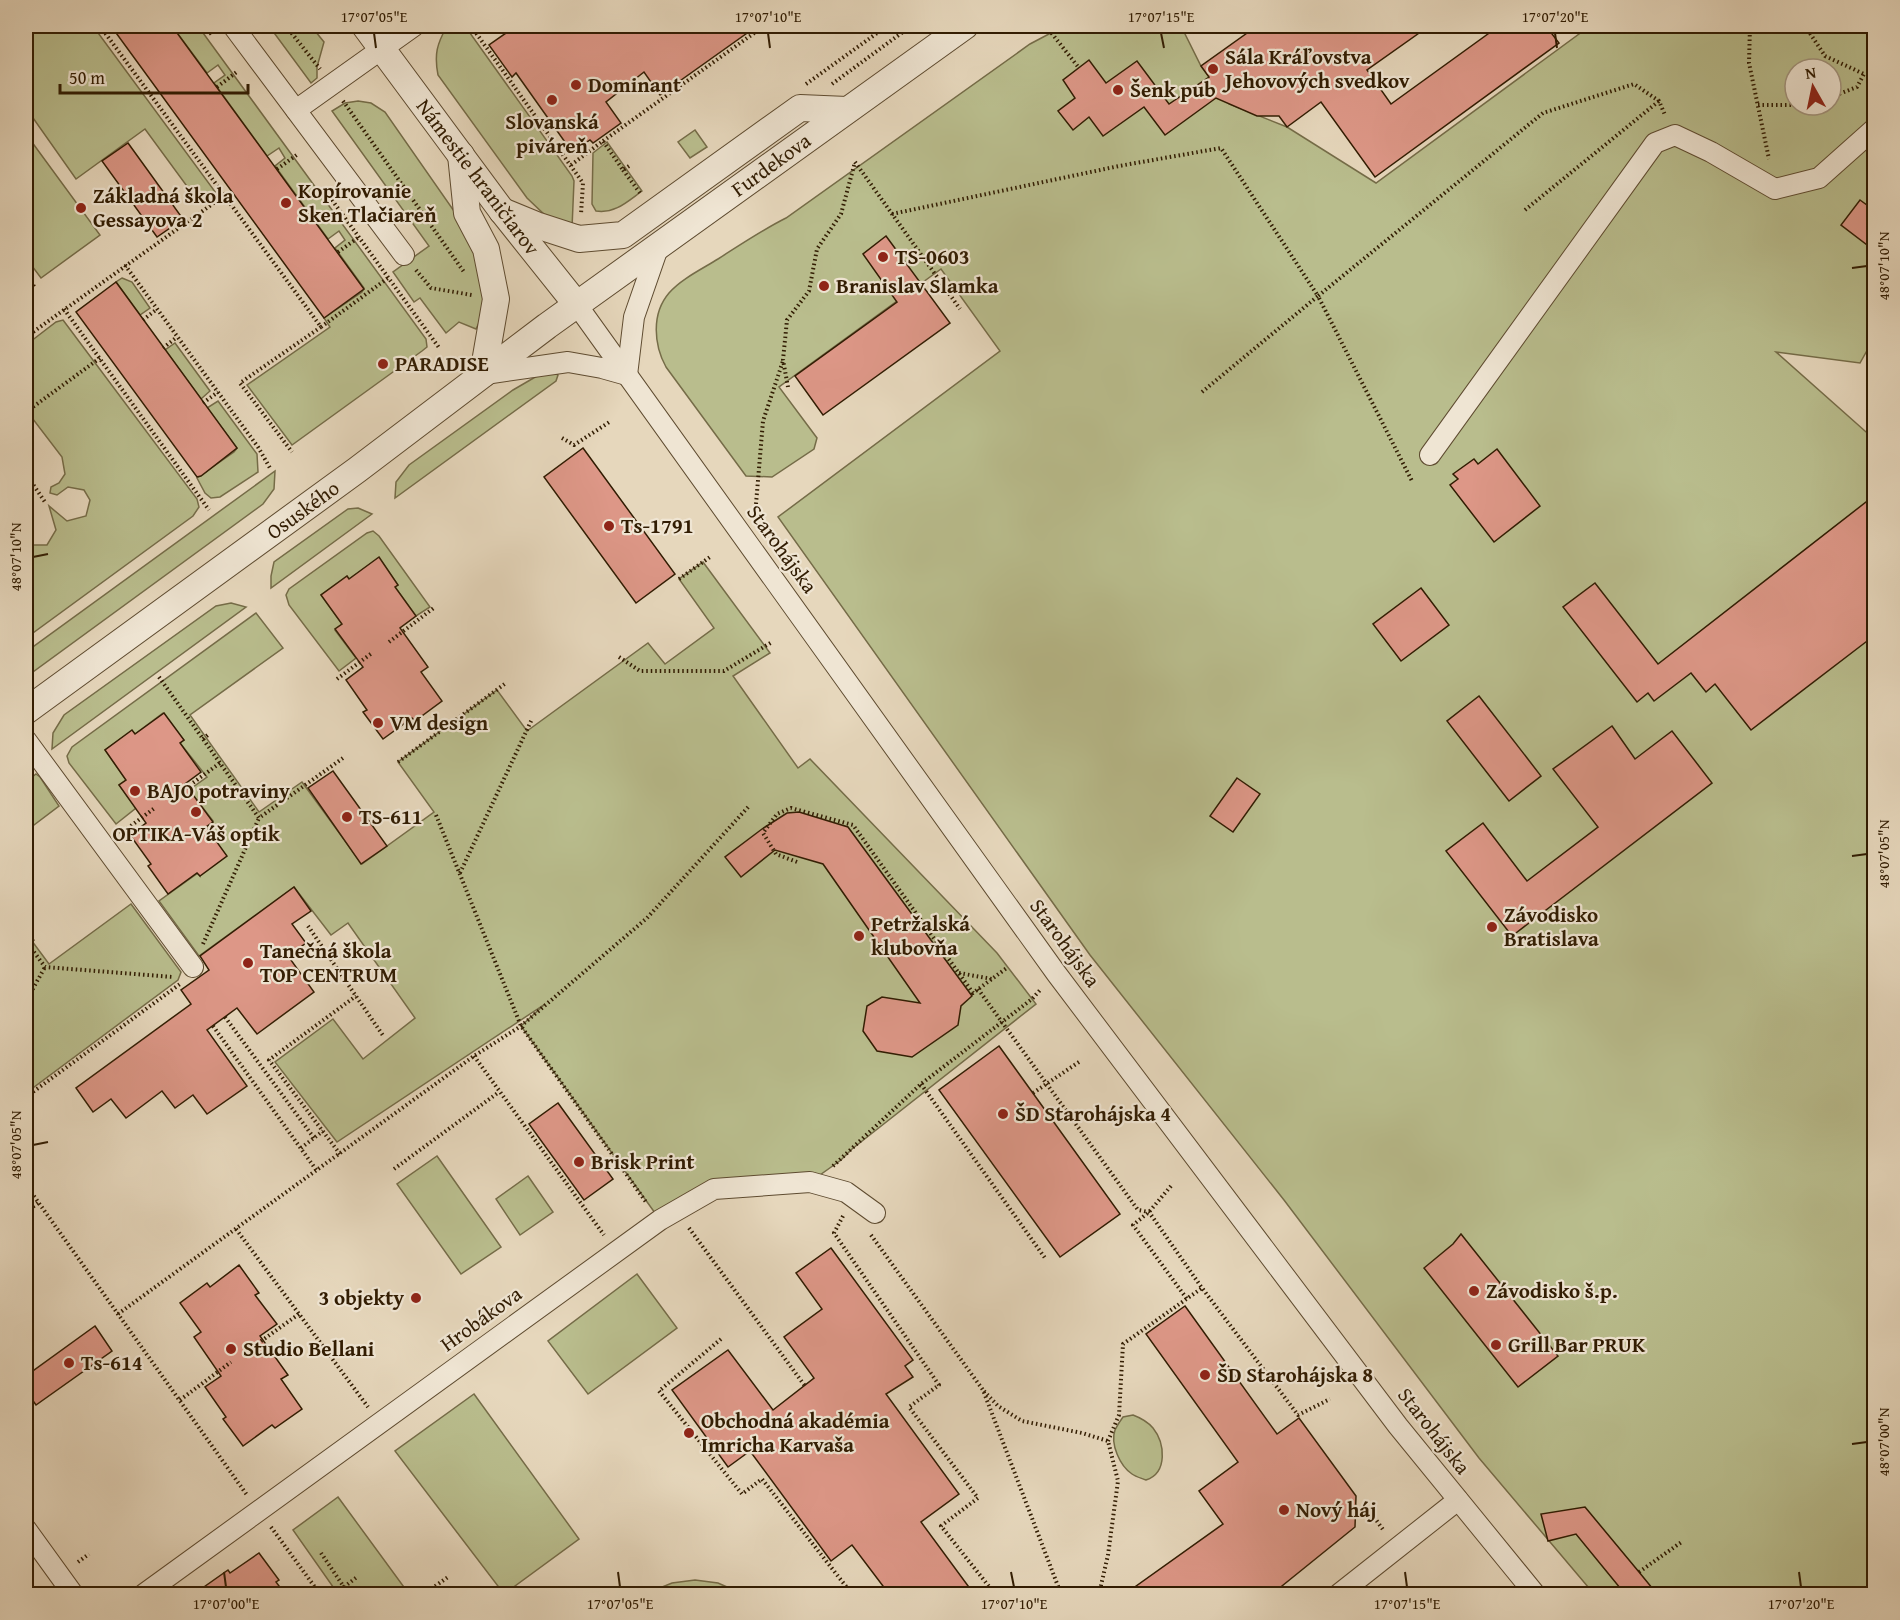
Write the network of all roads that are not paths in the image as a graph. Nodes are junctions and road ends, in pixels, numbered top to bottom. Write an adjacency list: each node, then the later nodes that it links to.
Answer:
1 (233, 26): 6 (street)
2 (365, 26): 5 (street, Námestie hraničiarov)
3 (414, 26): 5 (street)
4 (965, 26): 7 (street, Furdekova)
5 (382, 49): 6 (street); 9 (street, Námestie hraničiarov)
6 (296, 110): 12 (street)
7 (847, 110): 10 (street); 11 (street, Furdekova)
8 (1875, 129): 16 (street)
9 (461, 155): 10 (street, Námestie hraničiarov); 14 (street)
10 (502, 211): 13 (street, Námestie hraničiarov)
11 (659, 246): 13 (street, Furdekova); 15 (street)
12 (404, 255)
13 (577, 305): 14 (street, Osuského); 15 (street, Starohájska)
14 (483, 374): 15 (street); 17 (street, Osuského)
15 (627, 375): 21 (street, Starohájska)
16 (1430, 455)
17 (26, 711)
18 (26, 740): 19 (street)
19 (190, 973)
20 (875, 1213): 24 (street, Hrobákova)
21 (1458, 1500): 25 (street); 26 (street, Starohájska)
22 (26, 1529): 23 (street)
23 (73, 1594)
24 (144, 1594)
25 (1339, 1594)
26 (1535, 1594)

